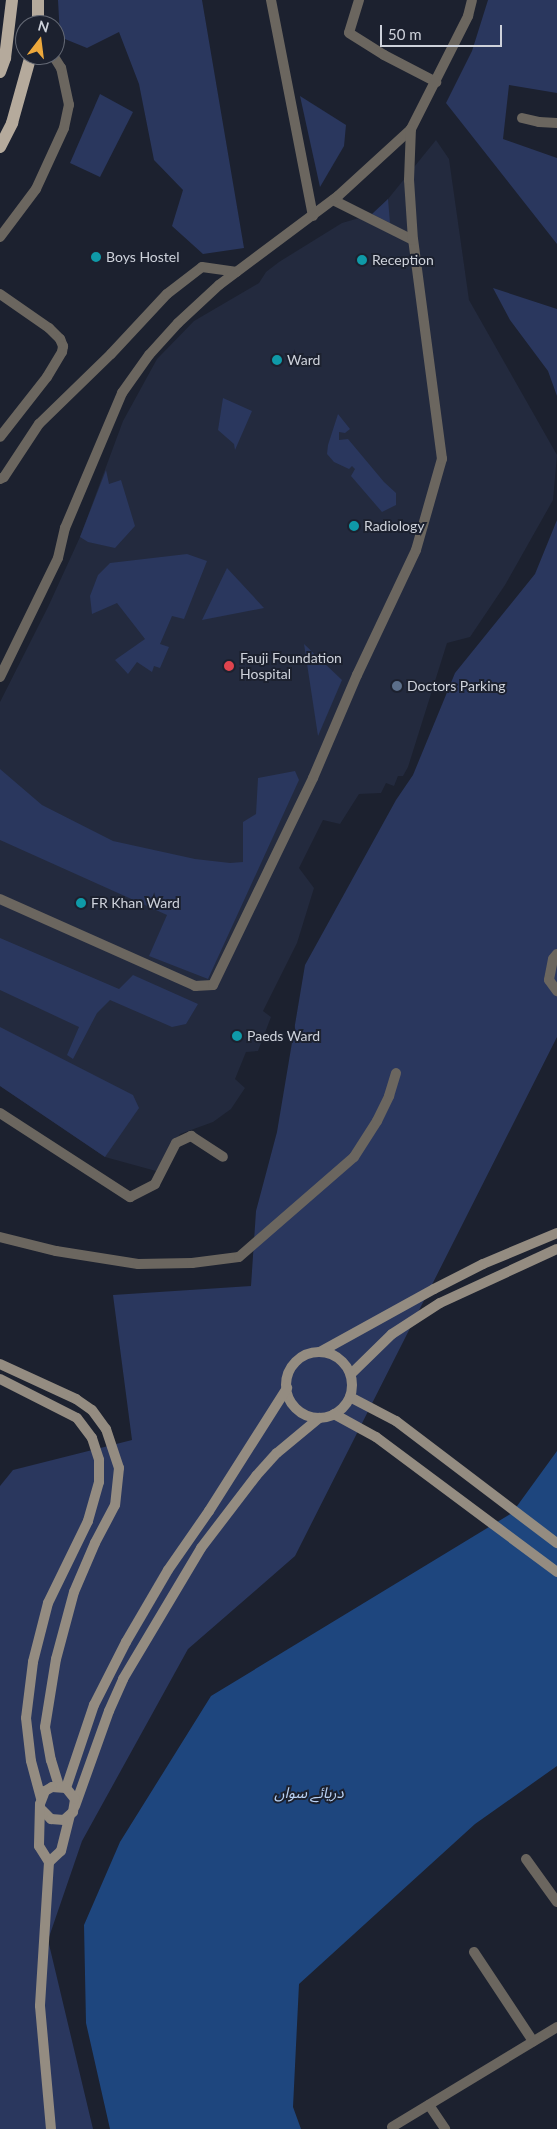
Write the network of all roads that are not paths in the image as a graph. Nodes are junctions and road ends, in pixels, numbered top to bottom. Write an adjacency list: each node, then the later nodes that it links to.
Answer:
1 (12, 0): 9 (main road)
2 (38, 0): 6 (main road)
3 (271, 0): 16 (street)
4 (358, 0): 10 (street)
5 (472, 0): 10 (street)
6 (38, 15)
7 (28, 65): 14 (main road)
8 (59, 65): 17 (street)
9 (0, 72)
10 (436, 82): 13 (street)
11 (522, 118): 12 (street)
12 (557, 123)
13 (411, 129): 15 (street); 18 (street)
14 (0, 147)
15 (333, 200): 16 (street); 18 (street)
16 (313, 216): 19 (street)
17 (0, 237)
18 (413, 240): 24 (street)
19 (237, 272): 22 (street); 23 (street)
20 (0, 294): 21 (street)
21 (0, 437)
22 (0, 479)
23 (0, 677)
24 (0, 899)
25 (557, 954): 26 (street)
26 (557, 990)
27 (396, 1073): 31 (street)
28 (0, 1113): 29 (street)
29 (223, 1157)
30 (557, 1233): 33 (main road)
31 (0, 1237)
32 (557, 1249): 35 (main road)
33 (320, 1352): 35 (main road); 37 (main road)
34 (0, 1364): 43 (main road)
35 (351, 1374): 38 (main road)
36 (0, 1379): 44 (main road)
37 (287, 1388): 40 (main road); 43 (main road)
38 (350, 1397): 39 (main road); 41 (main road)
39 (334, 1414): 40 (main road); 42 (main road)
40 (319, 1418): 45 (main road)
41 (557, 1543)
42 (557, 1572)
43 (62, 1787): 44 (main road); 45 (main road)
44 (41, 1798): 46 (main road)
45 (75, 1806): 47 (main road)
46 (42, 1810): 47 (main road); 49 (main road)
47 (70, 1816): 49 (main road)
48 (526, 1859): 50 (street)
49 (49, 1862): 56 (main road)
50 (557, 1902)
51 (474, 1952): 53 (street)
52 (557, 2026): 53 (street)
53 (533, 2041): 54 (street)
54 (429, 2105): 55 (street); 57 (street)
55 (392, 2127)
56 (51, 2129)
57 (445, 2129)

